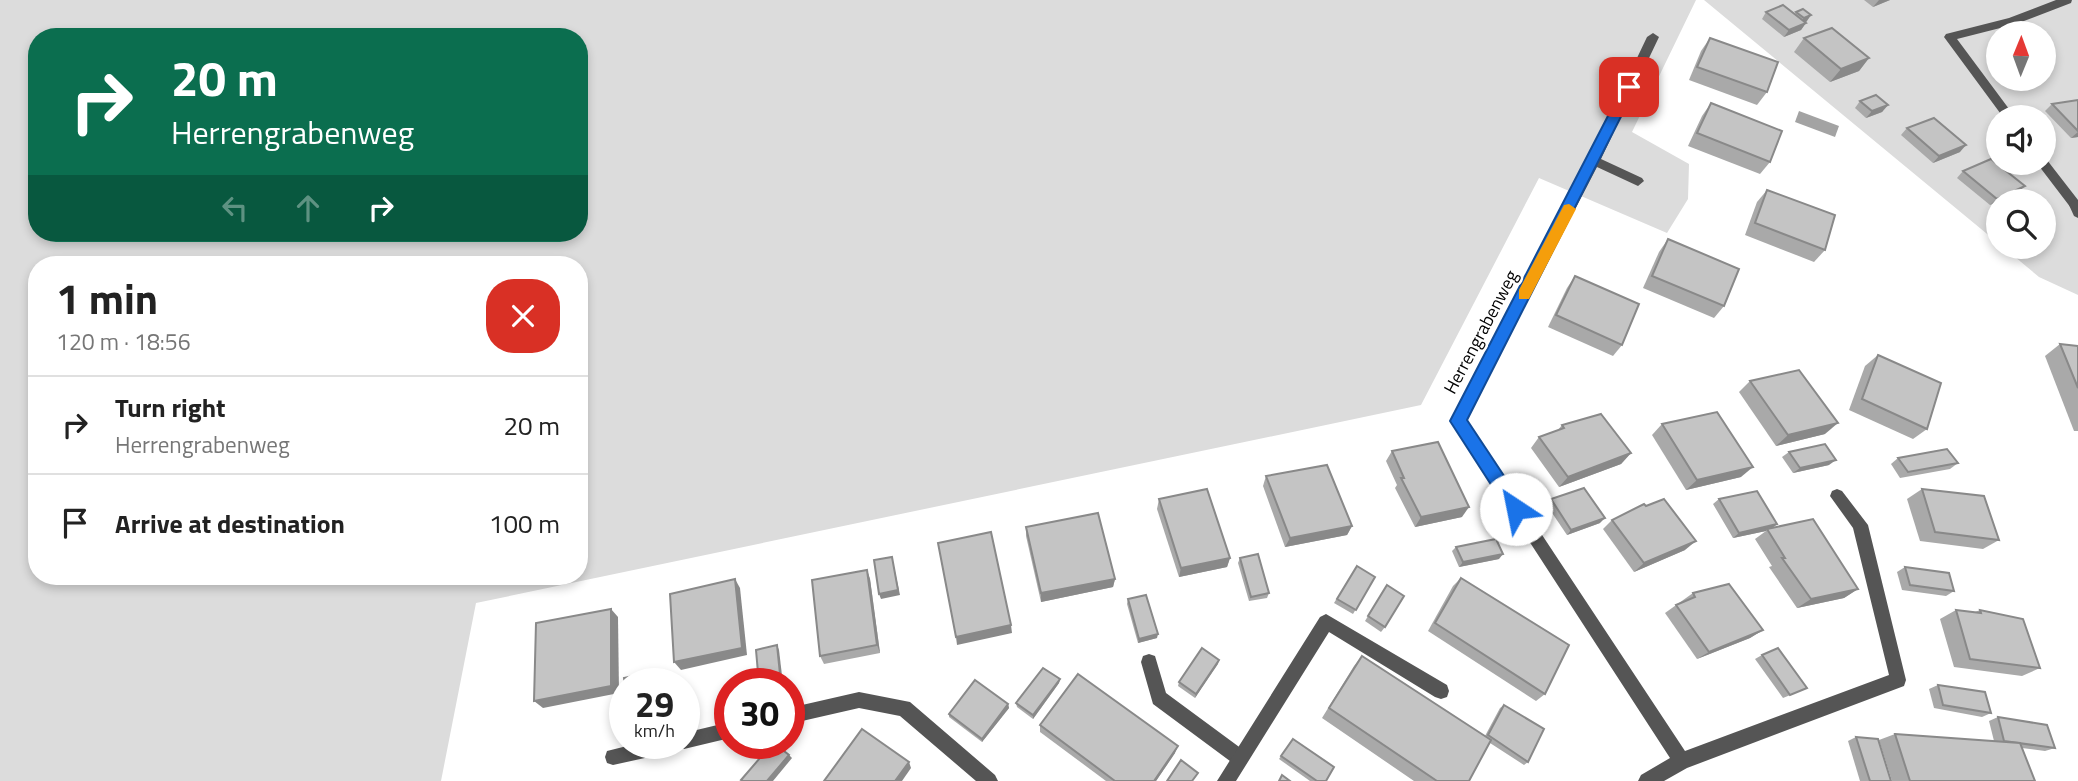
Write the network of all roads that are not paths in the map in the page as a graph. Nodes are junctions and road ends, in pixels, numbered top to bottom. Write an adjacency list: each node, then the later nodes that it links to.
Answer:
1 (2067, 0): 3 (street)
2 (1653, 37): 4 (street, Herrengrabenweg)
3 (2000, 105)
4 (1594, 162): 6 (street); 13 (street, Herrengrabenweg)
5 (2052, 175): 7 (street)
6 (1638, 181)
7 (2076, 209)
8 (1837, 496): 13 (street)
9 (1149, 662): 12 (street)
10 (1441, 691): 12 (street)
11 (805, 712): 14 (street)
12 (1240, 758): 15 (street)
13 (1682, 761): 16 (street)
14 (985, 780)
15 (1226, 781)
16 (1647, 781)

